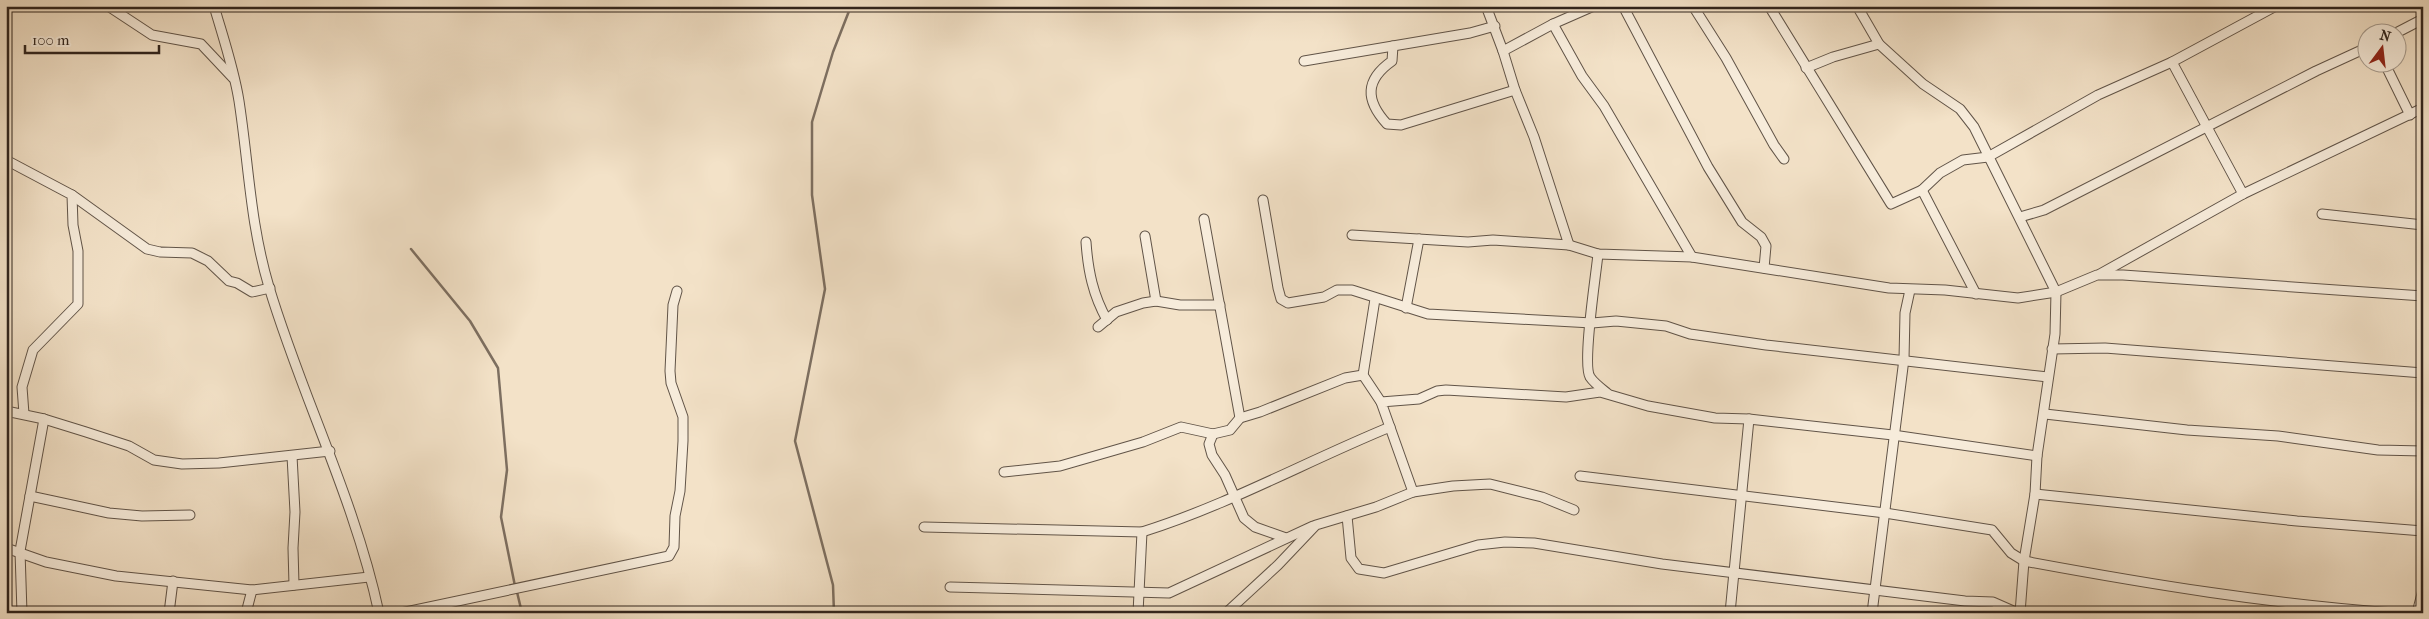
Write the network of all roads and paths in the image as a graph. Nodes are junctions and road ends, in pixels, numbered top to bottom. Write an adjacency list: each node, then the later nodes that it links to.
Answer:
1 (108, 6): 24 (street)
2 (214, 6): 24 (street)
3 (1486, 6): 12 (street)
4 (1594, 6): 11 (street)
5 (1622, 6): 47 (street)
6 (1693, 6): 30 (street)
7 (1769, 6): 22 (street)
8 (1857, 6): 16 (street)
9 (2276, 6): 21 (street)
10 (2423, 19): 13 (street)
11 (1553, 24): 15 (street); 46 (street)
12 (1495, 26): 14 (street); 17 (street)
13 (2406, 28)
14 (1499, 39): 15 (street); 18 (street)
15 (1519, 42): 18 (street)
16 (1879, 44): 22 (street); 29 (street)
17 (1393, 46): 20 (street); 25 (street)
18 (1504, 51): 25 (street)
19 (2356, 53): 28 (street)
20 (1304, 60)
21 (2172, 62): 28 (street); 29 (street)
22 (1806, 68): 32 (street)
23 (2389, 72): 27 (street)
24 (235, 80): 49 (street)
25 (1516, 90): 44 (street)
26 (2423, 108): 27 (street)
27 (2410, 115): 33 (street)
28 (2206, 126): 33 (street); 37 (street)
29 (1988, 157): 32 (street); 37 (street)
30 (1784, 159)
31 (6, 160): 34 (street)
32 (1922, 190): 53 (street)
33 (2243, 194): 48 (street)
34 (72, 195): 49 (street); 70 (street)
35 (1264, 200): 55 (street)
36 (2322, 214): 39 (street)
37 (2020, 217): 52 (street)
38 (1204, 219): 57 (street)
39 (2423, 225)
40 (1352, 235): 42 (street)
41 (1145, 236): 56 (street)
42 (1419, 239): 44 (street); 58 (street)
43 (1086, 242): 59 (street)
44 (1569, 245): 45 (street)
45 (1598, 254): 46 (street); 60 (street)
46 (1692, 257): 47 (street)
47 (1764, 268): 50 (street)
48 (2097, 275): 52 (street); 54 (street)
49 (270, 288): 78 (street)
50 (1910, 290): 53 (street); 63 (street)
51 (677, 291): 114 (street)
52 (2056, 292): 53 (street); 62 (street)
53 (1976, 294)
54 (2423, 296)
55 (1376, 299): 58 (street); 65 (street)
56 (1156, 301): 57 (street); 59 (street)
57 (1220, 305): 72 (street)
58 (1406, 308): 60 (street)
59 (1107, 320): 61 (street)
60 (1592, 323): 63 (street); 67 (street)
61 (1098, 327)
62 (2052, 349): 64 (street); 66 (street)
63 (1904, 359): 66 (street); 77 (street)
64 (2423, 373)
65 (1363, 376): 68 (street); 72 (street)
66 (2048, 377): 71 (street)
67 (1607, 394): 68 (street); 74 (street)
68 (1381, 402): 75 (street)
69 (6, 411): 70 (street)
70 (24, 414): 73 (street)
71 (2045, 414): 79 (street); 81 (street)
72 (1240, 418): 76 (street)
73 (44, 419): 80 (street); 87 (street)
74 (1750, 419): 77 (street); 86 (street)
75 (1390, 427): 84 (street); 88 (street)
76 (1213, 434): 82 (street); 88 (street)
77 (1893, 435): 81 (street); 90 (street)
78 (330, 451): 80 (street); 102 (street)
79 (2423, 451)
80 (292, 456): 104 (street)
81 (2037, 456): 85 (street)
82 (1004, 472)
83 (1580, 476): 86 (street)
84 (1414, 492): 89 (street); 92 (street)
85 (2035, 494): 95 (street); 100 (street)
86 (1741, 495): 90 (street); 101 (street)
87 (30, 496): 91 (street); 99 (street)
88 (1234, 497): 96 (street); 97 (street)
89 (1574, 510)
90 (1885, 513): 100 (street); 107 (street)
91 (190, 515)
92 (1347, 516): 93 (street); 101 (street)
93 (1316, 525): 97 (street); 116 (street)
94 (924, 528): 96 (street)
95 (2423, 531)
96 (1142, 532): 109 (street)
97 (1286, 538): 109 (street)
98 (6, 548): 99 (street)
99 (20, 551): 103 (street); 110 (street)
100 (2024, 562): 119 (street); 120 (street)
101 (1733, 572): 107 (street); 117 (street)
102 (370, 576): 104 (street); 113 (street)
103 (173, 581): 106 (street); 111 (street)
104 (294, 585): 106 (street)
105 (950, 587): 109 (street)
106 (252, 590): 112 (street)
107 (1875, 590): 118 (street); 119 (street)
108 (2423, 590): 121 (street)
109 (1139, 593): 115 (street)
110 (22, 613)
111 (170, 613)
112 (246, 613)
113 (379, 613)
114 (401, 613)
115 (1138, 613)
116 (1226, 613)
117 (1730, 613)
118 (1872, 613)
119 (2019, 613)
120 (2395, 613)
121 (2418, 613)

